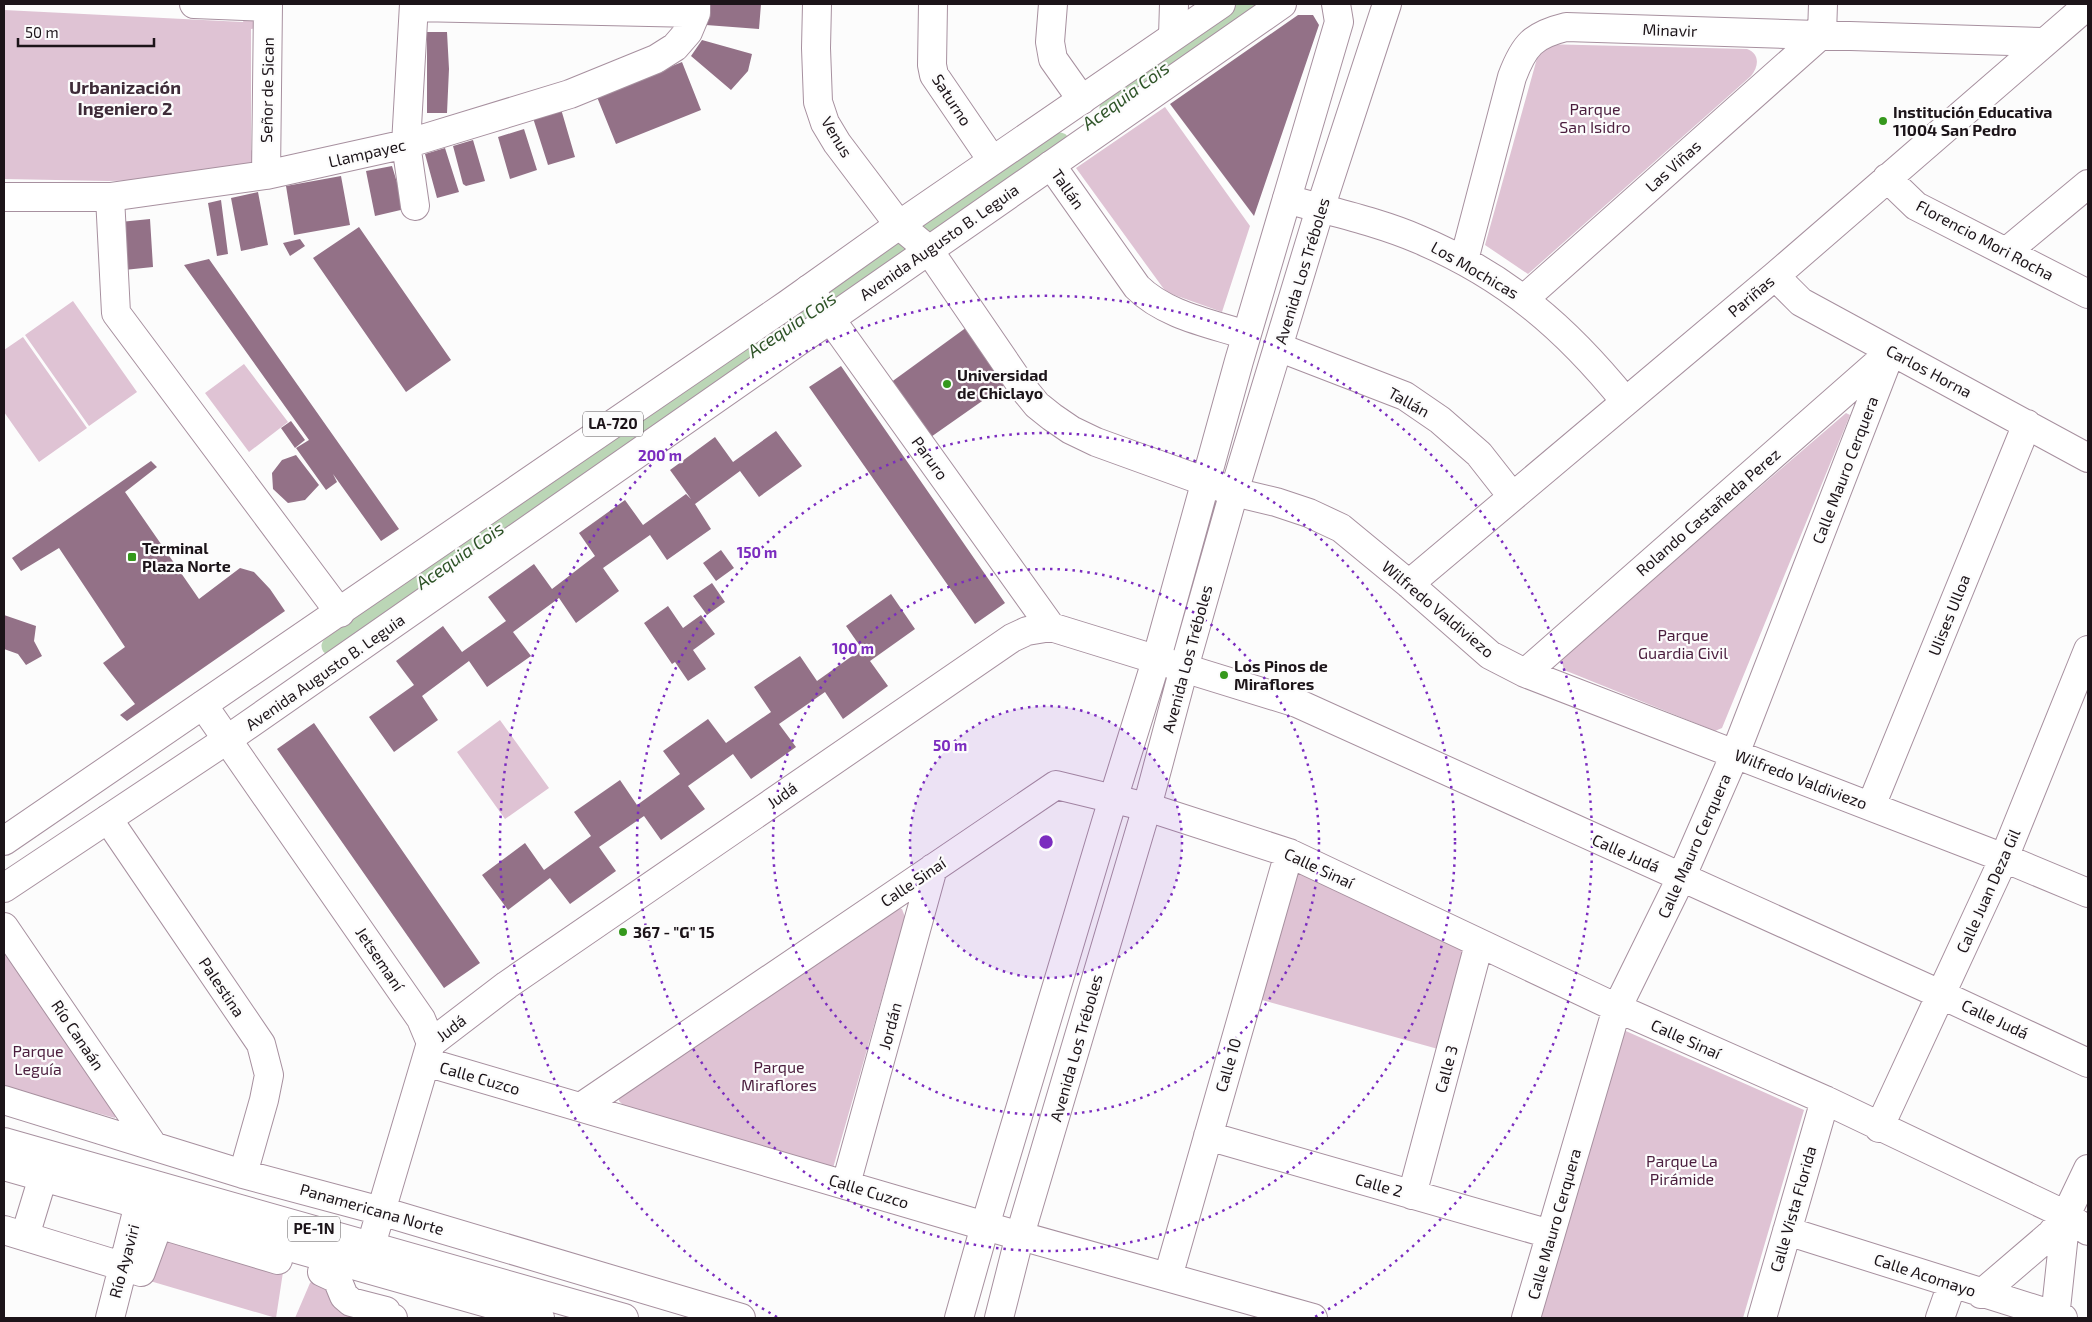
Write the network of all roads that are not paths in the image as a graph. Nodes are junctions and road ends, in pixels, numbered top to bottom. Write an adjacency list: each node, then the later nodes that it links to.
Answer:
1 (194, 4): 13 (main road)
2 (817, 4): 30 (main road, Venus)
3 (933, 4): 20 (main road, Saturno)
4 (1053, 4): 18 (main road)
5 (1174, 4): 16 (main road)
6 (1221, 4): 16 (main road, LA-720)
7 (1282, 4): 21 (main road, Avenida Augusto B. Leguia / LA-720)
8 (1336, 4): 27 (main road, Avenida Los Tréboles)
9 (1387, 4): 29 (main road, Avenida Los Tréboles)
10 (1823, 4): 15 (main road)
11 (2088, 4): 17 (main road, Pariñas)
12 (414, 5): 14 (main road); 19 (main road)
13 (268, 6): 22 (main road, Señor de Sican)
14 (696, 8): 19 (main road, Llampayec)
15 (1822, 34): 17 (main road, Minavir); 33 (main road, Minavir); 37 (main road, Las Viñas)
16 (1173, 36): 18 (main road, LA-720)
17 (2043, 42): 23 (main road, Pariñas)
18 (1082, 100): 20 (main road, LA-720)
19 (406, 144): 22 (main road, Llampayec); 28 (main road)
20 (992, 160): 30 (main road, LA-720)
21 (1051, 164): 31 (main road, Avenida Augusto B. Leguia / LA-720); 39 (main road, Tallán)
22 (266, 176): 26 (main road, Llampayec)
23 (1887, 178): 32 (main road, Florencio Mori Rocha); 34 (main road, Pariñas)
24 (2088, 184): 32 (main road)
25 (4, 197): 26 (main road, Llampayec)
26 (110, 197): 49 (main road)
27 (1288, 199): 29 (main road, Los Mochicas); 39 (main road, Avenida Los Tréboles)
28 (415, 206)
29 (1320, 209): 33 (main road, Los Mochicas); 40 (main road, Avenida Los Tréboles)
30 (900, 226): 31 (main road, Wilfredo Valdiviezo); 35 (main road, LA-720)
31 (927, 249): 38 (main road, Avenida Augusto B. Leguia / LA-720); 45 (main road, Wilfredo Valdiviezo)
32 (2006, 252): 36 (main road, Florencio Mori Rocha)
33 (1464, 260): 37 (main road, Los Mochicas)
34 (1775, 276): 41 (main road, Carlos Horna); 42 (main road, Pariñas)
35 (809, 290): 38 (main road, Paruro); 49 (main road, LA-720)
36 (2088, 294)
37 (1524, 299): 42 (main road, Los Mochicas)
38 (829, 318): 50 (main road, Paruro); 54 (main road, Avenida Augusto B. Leguia / LA-720)
39 (1246, 335): 45 (main road, Avenida Los Tréboles)
40 (1278, 347): 46 (main road, Avenida Los Tréboles); 47 (main road, Tallán)
41 (1891, 351): 43 (main road, Carlos Horna); 56 (main road, Rolando Castañeda Perez); 59 (main road, Calle Mauro Cerquera)
42 (1625, 401): 47 (main road, Pariñas)
43 (2027, 424): 44 (main road, Carlos Horna); 62 (main road, Ulises Ulloa)
44 (2088, 458)
45 (1205, 481): 46 (main road, Wilfredo Valdiviezo); 53 (main road, Avenida Los Tréboles)
46 (1234, 492): 48 (main road, Wilfredo Valdiviezo); 55 (main road, Avenida Los Tréboles)
47 (1512, 496): 48 (main road, Pariñas)
48 (1409, 584): 56 (main road, Wilfredo Valdiviezo)
49 (340, 613): 51 (main road, LA-720)
50 (1051, 627): 53 (main road, Judá); 75 (main road, Judá)
51 (312, 632): 54 (main road); 57 (main road, LA-720)
52 (2088, 650): 66 (main road, Calle Juan Deza Gil)
53 (1156, 661): 55 (main road, Calle Judá); 60 (main road, Avenida Los Tréboles)
54 (334, 665): 58 (main road, Avenida Augusto B. Leguia / LA-720)
55 (1184, 668): 61 (main road, Avenida Los Tréboles); 68 (main road, Calle Judá)
56 (1525, 673): 59 (main road, Wilfredo Valdiviezo)
57 (204, 705): 58 (main road, Jetsemaní); 64 (main road, LA-720)
58 (228, 739): 63 (main road, Avenida Augusto B. Leguia / LA-720); 75 (main road, Jetsemaní)
59 (1735, 754): 62 (main road, Wilfredo Valdiviezo); 68 (main road, Calle Mauro Cerquera)
60 (1113, 800): 61 (main road, Calle Sinaí); 67 (main road, Calle Sinaí); 93 (main road, Avenida Los Tréboles)
61 (1147, 806): 65 (main road, Calle Sinaí); 98 (main road, Avenida Los Tréboles)
62 (1871, 806): 66 (main road, Wilfredo Valdiviezo)
63 (108, 819): 69 (main road, Avenida Augusto B. Leguia / LA-720); 86 (main road, Palestina)
64 (4, 841)
65 (1289, 853): 72 (main road, Calle Sinaí); 81 (main road, Calle 10)
66 (2004, 858): 70 (main road, Wilfredo Valdiviezo); 73 (main road, Calle Juan Deza Gil)
67 (933, 868): 79 (main road, Calle Sinaí); 88 (main road, Jordán)
68 (1681, 878): 73 (main road, Calle Judá); 74 (main road, Calle Mauro Cerquera)
69 (4, 888)
70 (2088, 892)
71 (4, 927): 83 (main road, Río Canaán)
72 (1479, 944): 74 (main road, Calle Sinaí); 89 (main road, Calle 3)
73 (1942, 995): 76 (main road, Calle Judá); 80 (main road, Calle Juan Deza Gil)
74 (1617, 1008): 78 (main road, Calle Sinaí); 97 (main road, Calle Mauro Cerquera)
75 (428, 1053): 79 (main road, Calle Cuzco); 91 (main road)
76 (2088, 1063)
77 (4, 1100): 83 (main road, Panamericana Norte)
78 (1825, 1100): 80 (main road, Calle Sinaí); 94 (main road, Calle Vista Florida)
79 (580, 1107): 88 (main road, Calle Cuzco)
80 (1879, 1128): 92 (main road, Calle Sinaí)
81 (1208, 1136): 89 (main road, Calle 2); 103 (main road, Calle 10)
82 (4, 1142): 99 (main road, PE-1N)
83 (152, 1144): 86 (main road, Panamericana Norte)
84 (4, 1166): 87 (main road, PE-1N)
85 (2088, 1169): 92 (main road)
86 (243, 1174): 91 (main road, Panamericana Norte)
87 (43, 1177): 90 (main road, PE-1N); 96 (main road)
88 (846, 1184): 93 (main road, Calle Cuzco)
89 (1412, 1195): 97 (main road, Calle 2)
90 (139, 1204): 101 (main road, Río Ayaviri); 106 (main road, PE-1N)
91 (381, 1210): 99 (main road); 111 (main road, Panamericana Norte)
92 (2066, 1215): 95 (main road, Calle Sinaí); 105 (main road); 118 (main road)
93 (985, 1226): 98 (main road, Calle Cuzco); 112 (main road, Avenida Los Tréboles)
94 (1787, 1231): 104 (main road, Calle Acomayo); 116 (main road, Calle Vista Florida)
95 (2088, 1231)
96 (14, 1233): 101 (main road)
97 (1550, 1234): 115 (main road, Calle Mauro Cerquera)
98 (1020, 1235): 103 (main road, Calle Cuzco); 113 (main road, Avenida Los Tréboles)
99 (371, 1245): 110 (main road, PE-1N)
100 (278, 1260): 101 (main road)
101 (122, 1267): 107 (main road, Río Ayaviri)
102 (322, 1272): 108 (main road)
103 (1168, 1277): 114 (main road, Calle Cuzco)
104 (1952, 1284): 105 (main road, Calle Acomayo); 117 (main road)
105 (1981, 1294): 118 (main road, Calle Acomayo)
106 (510, 1314): 109 (main road, PE-1N)
107 (110, 1318)
108 (393, 1318)
109 (540, 1318)
110 (624, 1318)
111 (740, 1318)
112 (959, 1318)
113 (999, 1318)
114 (1312, 1318)
115 (1526, 1318)
116 (1762, 1318)
117 (1940, 1318)
118 (2058, 1318)

